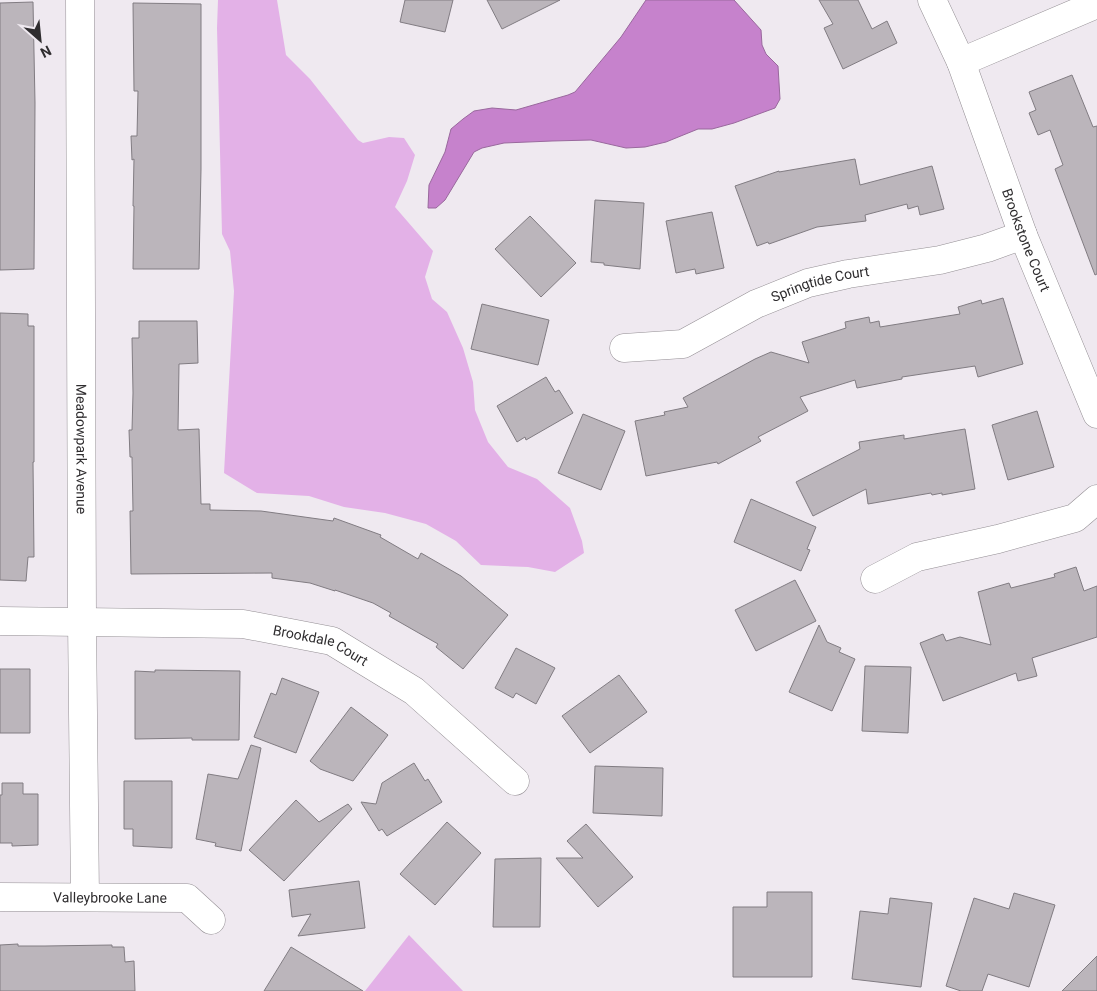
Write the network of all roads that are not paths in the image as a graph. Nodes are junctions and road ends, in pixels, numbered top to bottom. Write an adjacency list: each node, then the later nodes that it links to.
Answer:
1 (80, 0): 11 (street, Meadowpark Avenue)
2 (932, 0): 4 (street, Brookstone Court)
3 (1097, 4): 4 (street)
4 (962, 62): 5 (street, Brookstone Court)
5 (1023, 235): 6 (street, Springtide Court); 7 (street, Brookstone Court)
6 (624, 348)
7 (1097, 414)
8 (1097, 499): 9 (street)
9 (874, 579)
10 (0, 621): 11 (street, Brookdale Court)
11 (82, 621): 12 (street, Brookdale Court); 14 (street, Meadowpark Avenue)
12 (515, 781)
13 (0, 897): 14 (street, Valleybrooke Lane)
14 (85, 897): 15 (street, Valleybrooke Lane)
15 (212, 920)

